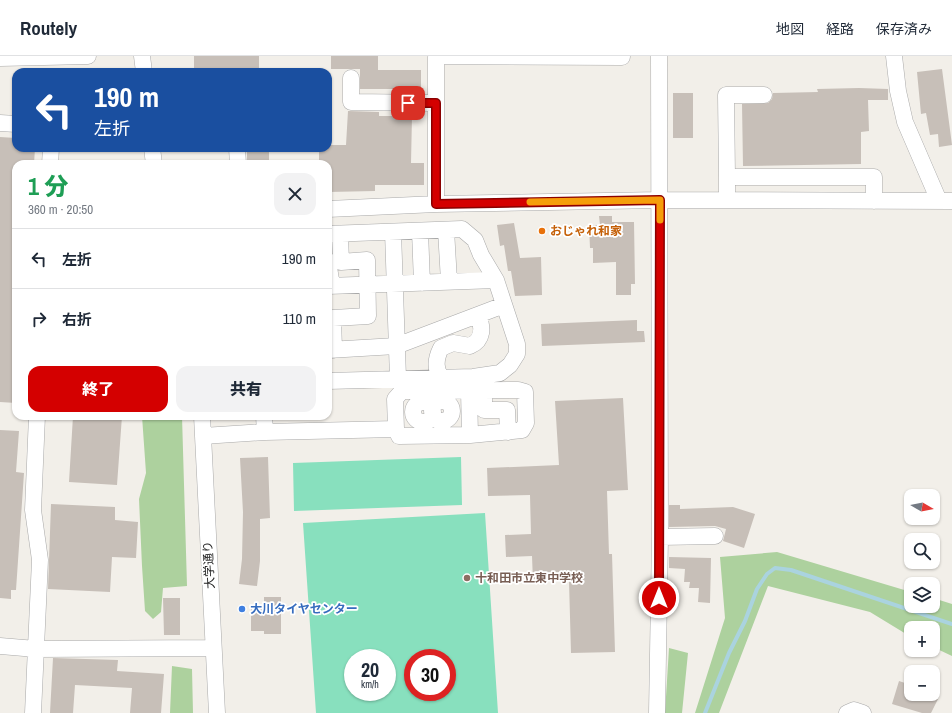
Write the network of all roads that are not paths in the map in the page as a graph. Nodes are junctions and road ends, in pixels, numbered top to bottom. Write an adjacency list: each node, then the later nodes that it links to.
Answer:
1 (88, 56): 7 (street)
2 (142, 56): 8 (street)
3 (436, 56): 6 (street); 11 (street)
4 (659, 56): 15 (street)
5 (894, 56): 18 (street)
6 (622, 57)
7 (0, 58)
8 (144, 68)
9 (351, 78): 11 (street)
10 (764, 95): 14 (street)
11 (436, 103): 19 (street)
12 (0, 123): 13 (street)
13 (12, 124)
14 (727, 177): 16 (street); 17 (street)
15 (660, 200): 16 (street); 19 (street); 50 (street)
16 (727, 200): 17 (street)
17 (874, 201): 18 (street)
18 (945, 201)
19 (436, 204): 20 (street)
20 (332, 209)
21 (446, 230): 22 (street); 25 (street); 26 (street)
22 (420, 231): 23 (street); 28 (street)
23 (393, 232): 24 (street); 27 (street)
24 (334, 234): 29 (street)
25 (496, 280): 26 (street); 31 (street)
26 (449, 281): 28 (street)
27 (395, 282): 28 (street); 29 (street); 34 (street)
28 (422, 283)
29 (367, 284): 30 (street); 33 (street)
30 (333, 289)
31 (504, 305): 32 (street); 36 (street)
32 (478, 315): 34 (street); 36 (street)
33 (332, 334)
34 (396, 346): 35 (street); 37 (street)
35 (332, 350)
36 (441, 377): 37 (street)
37 (398, 378): 38 (street)
38 (332, 381)
39 (476, 391): 40 (street); 41 (street); 46 (street); 46 (street)
40 (470, 410): 41 (street); 47 (street)
41 (395, 413): 45 (street)
42 (37, 420): 52 (street)
43 (202, 420): 48 (street, 大学通り)
44 (265, 424): 45 (street); 48 (street)
45 (396, 429): 47 (street)
46 (508, 432): 47 (street)
47 (470, 434)
48 (203, 436): 53 (street, 大学通り)
49 (715, 536): 50 (street)
50 (660, 537): 56 (street)
51 (0, 646): 52 (street)
52 (36, 648): 53 (street); 54 (street)
53 (213, 648): 55 (street, 大学通り)
54 (33, 713)
55 (217, 713)
56 (657, 713)
57 (847, 713): 58 (street)
58 (863, 713)

